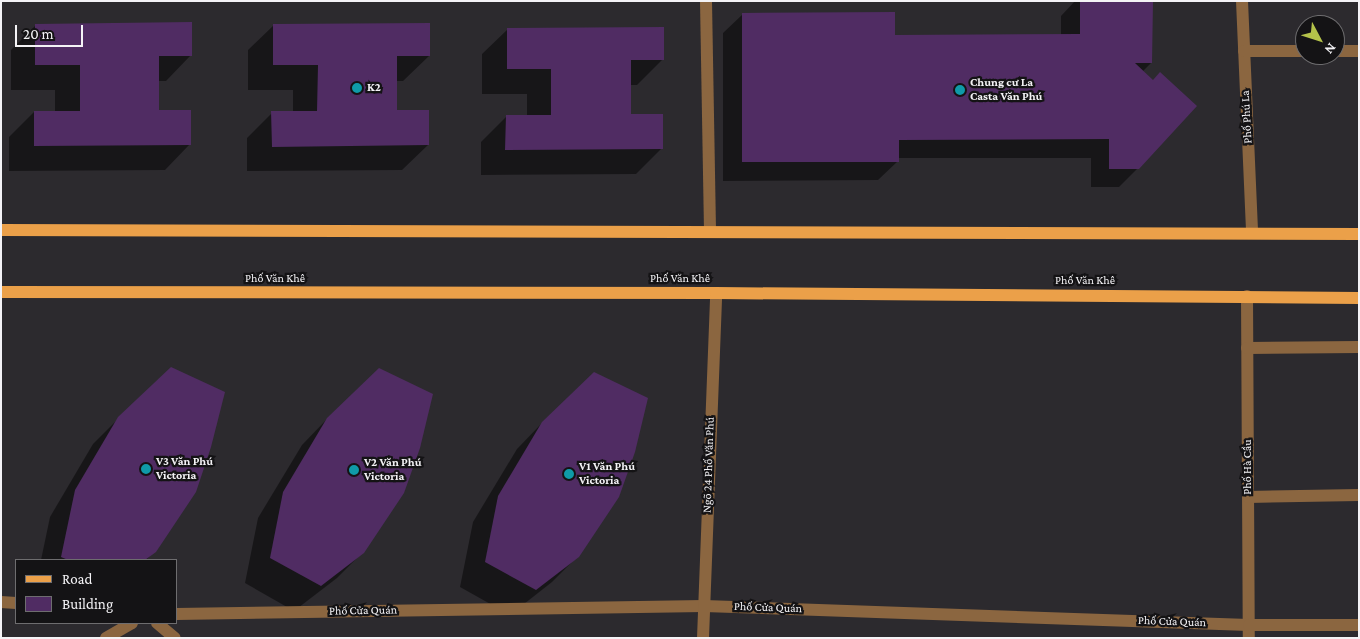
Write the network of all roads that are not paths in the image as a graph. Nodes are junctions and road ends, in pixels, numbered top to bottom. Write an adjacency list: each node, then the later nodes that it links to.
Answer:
1 (706, 1): 8 (street)
2 (1242, 1): 3 (street, Phố Phú La)
3 (1244, 51): 4 (street); 9 (street, Phố Phú La)
4 (1295, 51)
5 (1345, 51): 6 (street)
6 (1359, 51)
7 (1, 230): 8 (main road)
8 (710, 231): 9 (main road)
9 (1252, 233): 10 (main road)
10 (1359, 234)
11 (1, 292): 12 (main road, Phố Văn Khê)
12 (716, 292): 13 (main road, Phố Văn Khê); 21 (street, Ngõ 24 Phố Văn Phú)
13 (1247, 296): 14 (main road, Phố Văn Khê); 16 (street, Phố Hà Cầu)
14 (1359, 298)
15 (1359, 347): 16 (street)
16 (1247, 348): 18 (street, Phố Hà Cầu)
17 (1359, 495): 18 (street)
18 (1248, 497): 26 (street, Phố Hà Cầu)
19 (1, 602): 20 (street)
20 (15, 603)
21 (704, 606): 22 (street, Phố Cửa Quán); 26 (street, Phố Cửa Quán); 29 (street, Ngõ 24 Phố Văn Phú)
22 (178, 614)
23 (130, 624): 27 (street)
24 (158, 624): 28 (street)
25 (1359, 625): 26 (street, Phố Cửa Quán)
26 (1249, 632)
27 (106, 638)
28 (174, 638)
29 (704, 638)

